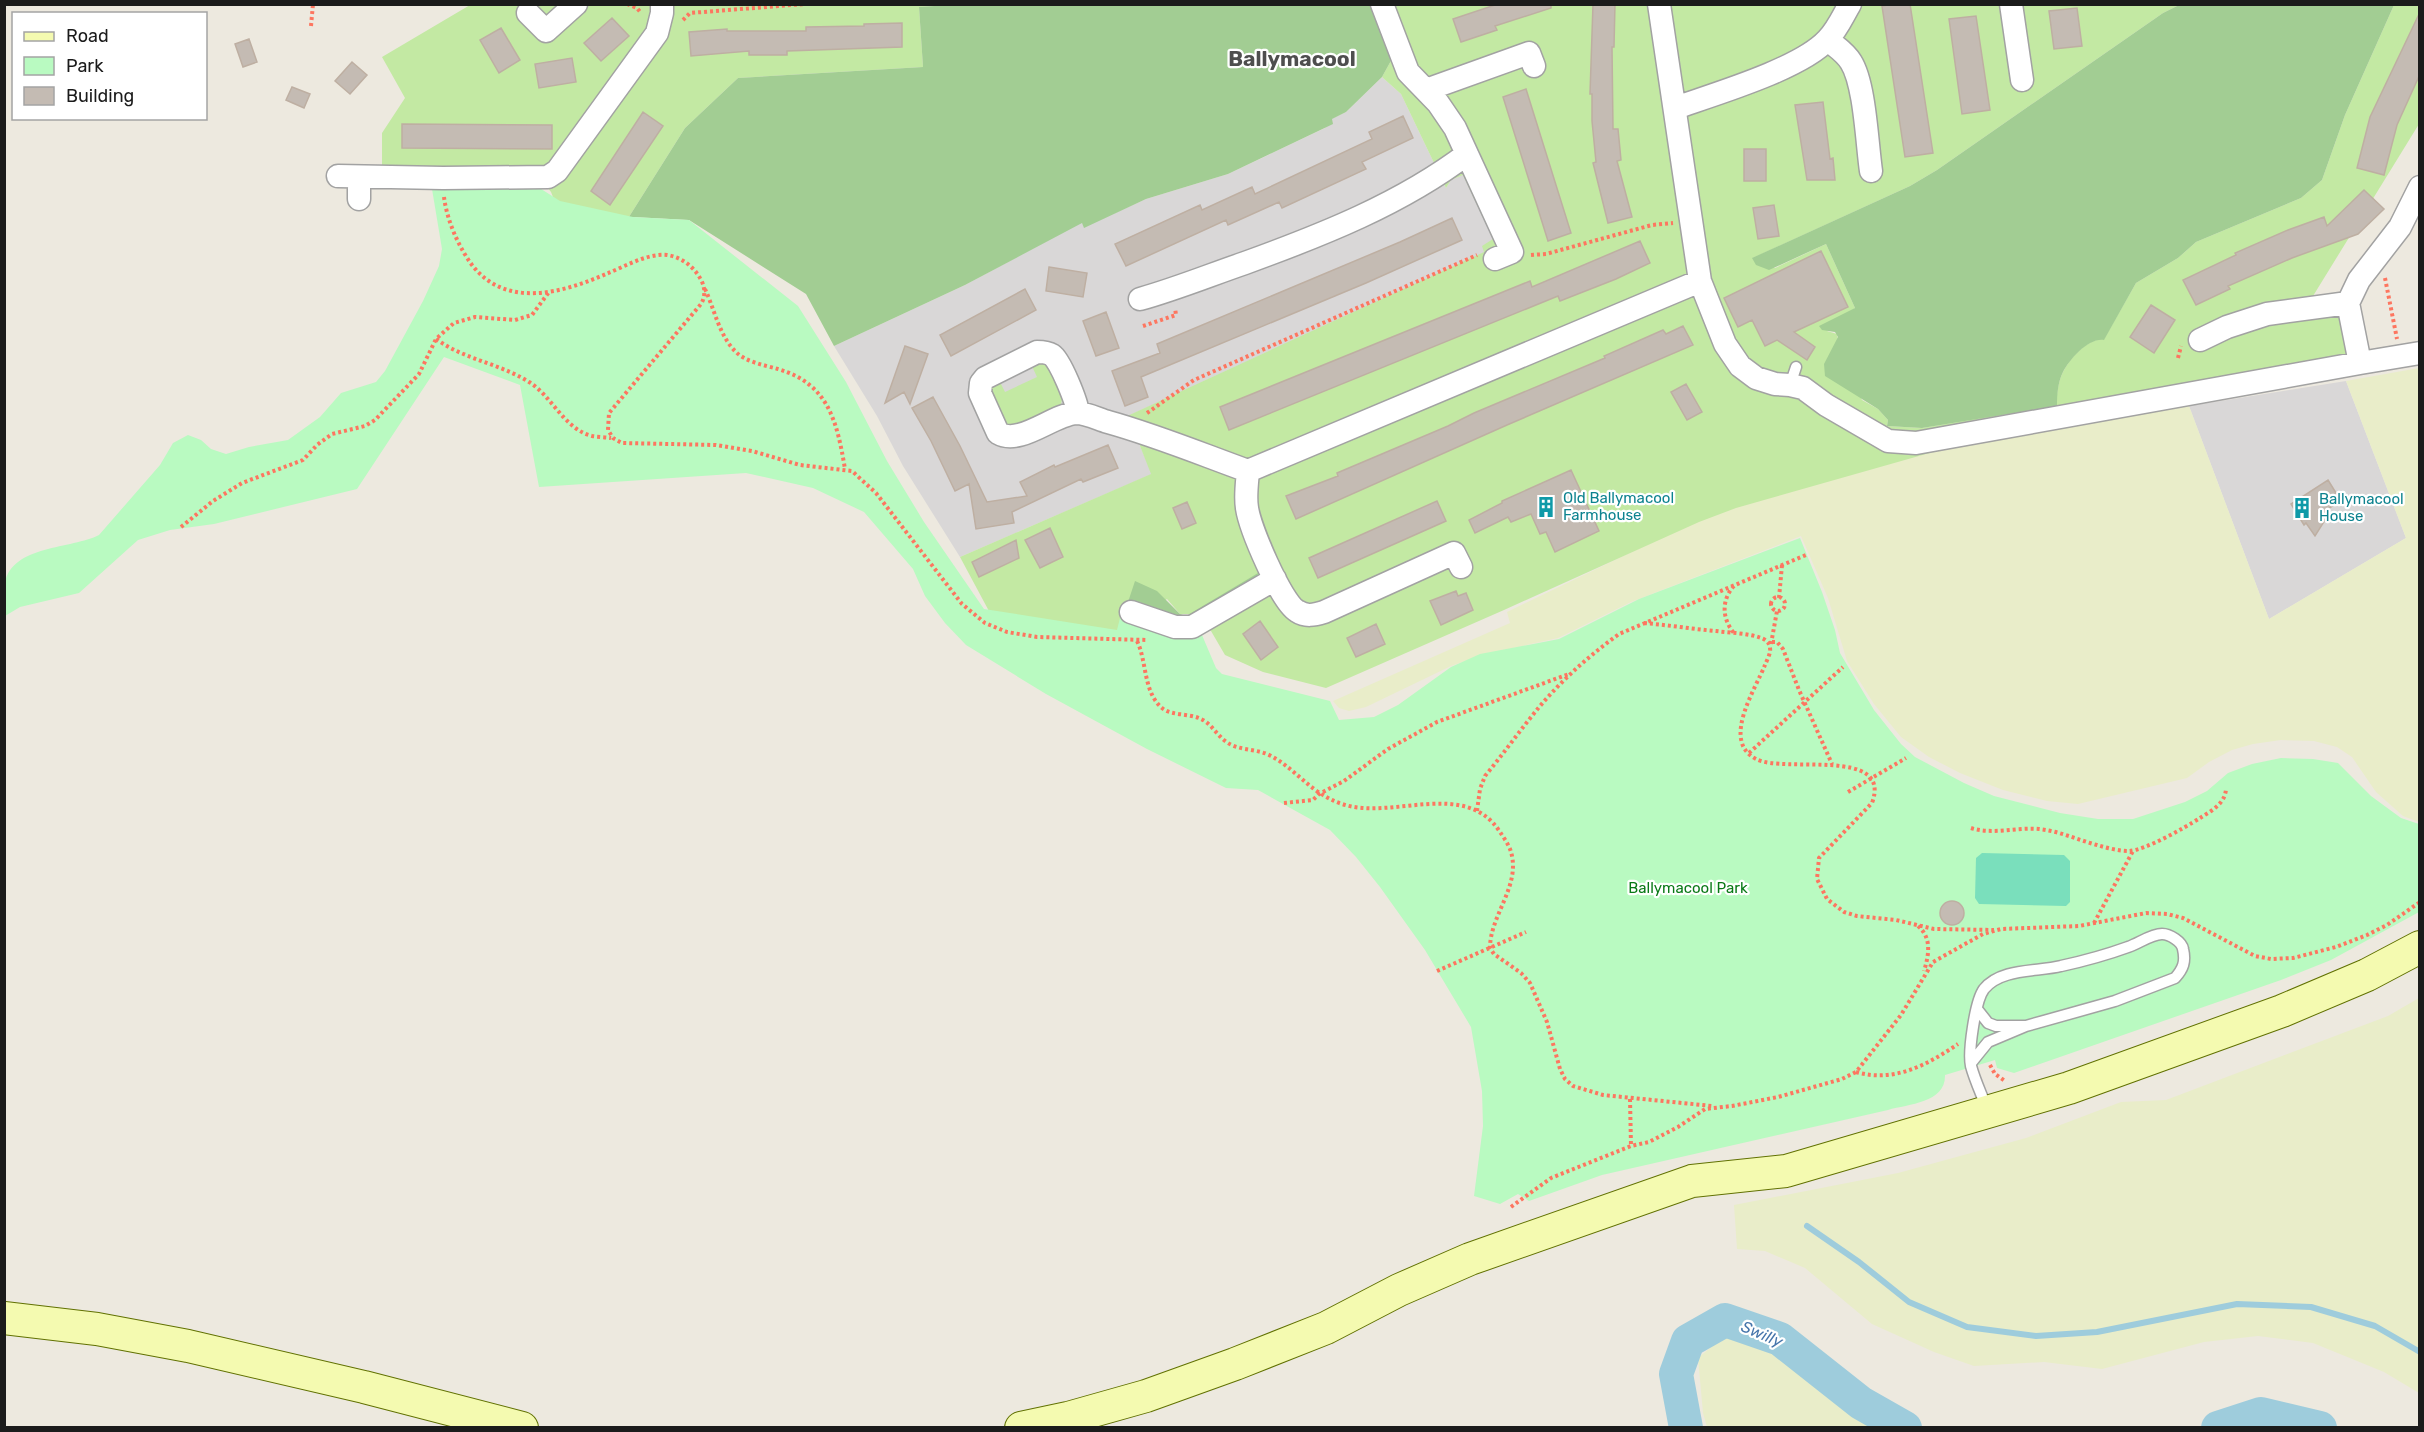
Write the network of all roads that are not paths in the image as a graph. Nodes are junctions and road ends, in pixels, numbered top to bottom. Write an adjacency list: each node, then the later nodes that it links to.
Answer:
1 (576, 4): 7 (street)
2 (662, 4): 16 (street)
3 (1382, 4): 11 (street)
4 (1659, 4): 12 (street)
5 (1850, 4): 8 (street)
6 (2011, 4): 10 (street)
7 (528, 13)
8 (1828, 39): 12 (street); 14 (street)
9 (1534, 66): 11 (street)
10 (2022, 80)
11 (1426, 90): 13 (street)
12 (1675, 108): 18 (street)
13 (1467, 154): 17 (street); 19 (street)
14 (1872, 171)
15 (2420, 187): 20 (street)
16 (359, 200)
17 (1495, 259)
18 (1700, 281): 23 (street); 25 (street)
19 (1140, 299)
20 (2348, 303): 21 (street); 23 (street)
21 (2192, 340)
22 (2420, 353): 23 (street)
23 (2360, 363)
24 (1078, 413): 24 (street); 25 (street)
25 (1248, 471): 27 (street)
26 (1461, 567): 27 (street)
27 (1275, 579): 28 (street)
28 (1131, 612)
29 (2420, 947): 33 (main road)
30 (1977, 1009): 31 (lane); 31 (lane); 32 (lane)
31 (2026, 1026): 32 (lane)
32 (1971, 1063): 33 (lane)
33 (1988, 1112): 36 (main road)
34 (4, 1318): 35 (main road)
35 (522, 1428)
36 (1022, 1428)

